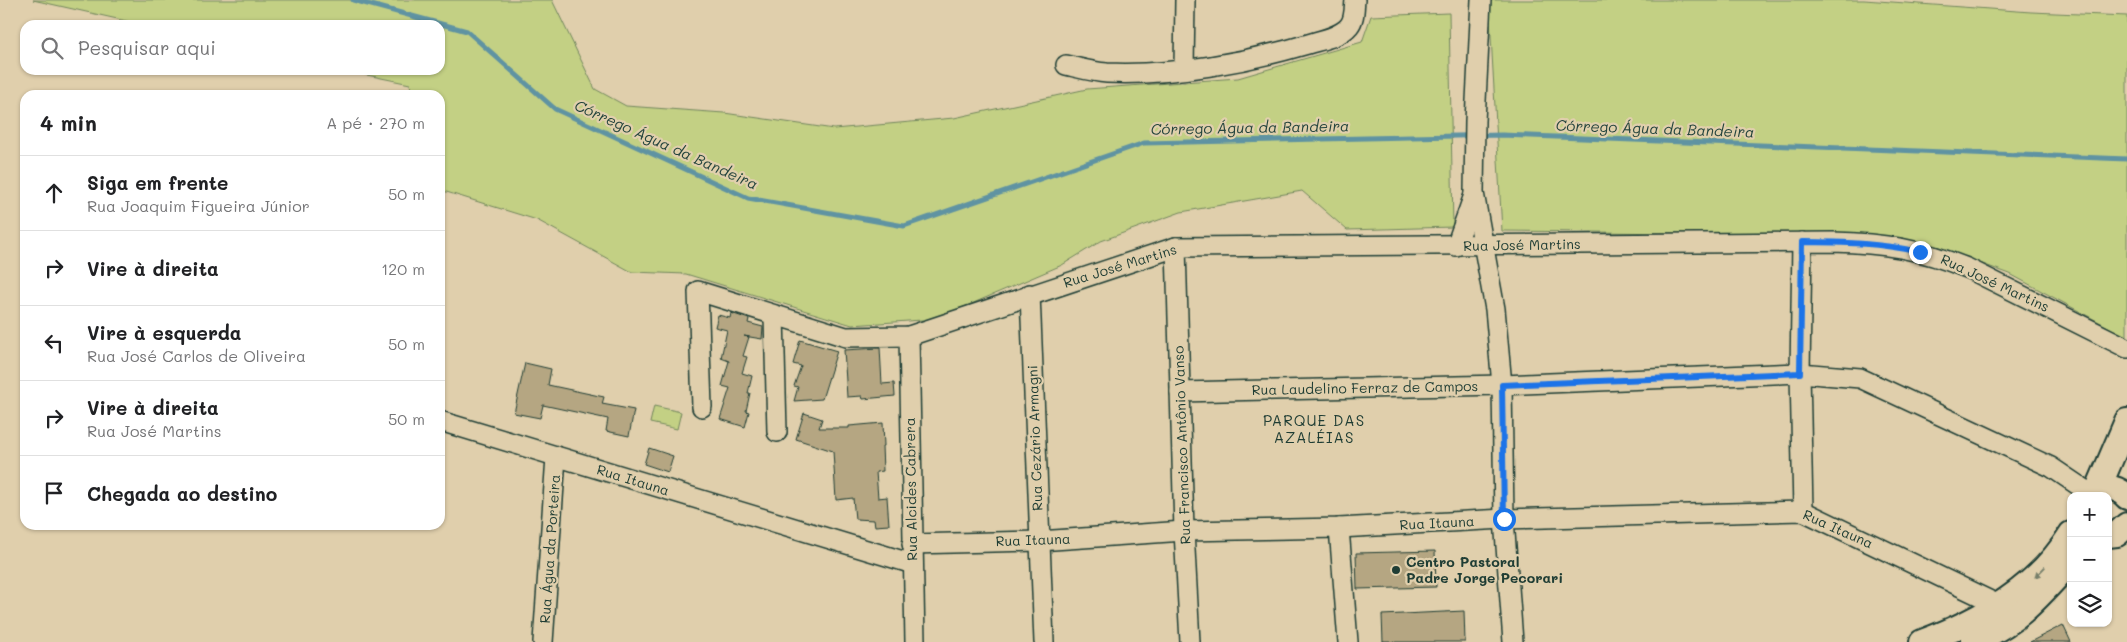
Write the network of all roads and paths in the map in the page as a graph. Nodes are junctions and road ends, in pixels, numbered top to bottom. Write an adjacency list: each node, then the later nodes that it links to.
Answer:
1 (1185, 0): 5 (street)
2 (1355, 0): 5 (street)
3 (1482, 0): 6 (street)
4 (1066, 65): 5 (street)
5 (1184, 68)
6 (1474, 193): 8 (street); 9 (street)
7 (1802, 242): 9 (street, Rua José Martins); 14 (street, Rua José Martins); 15 (street)
8 (1456, 246): 9 (street, Rua José Martins); 10 (street, Rua José Martins)
9 (1484, 246): 16 (street)
10 (1176, 247): 11 (street, Rua José Martins); 17 (street, Rua Francisco Antônio Vanso)
11 (1030, 294): 13 (street, Rua José Martins); 32 (street, Rua Cezário Armagni)
12 (774, 315): 13 (street, Rua José Martins); 18 (street, Rua José Martins); 21 (street)
13 (909, 336): 33 (street, Rua Alcides Cabrera)
14 (2127, 348)
15 (1800, 373): 16 (street, Rua Laudelino Ferraz de Campos); 23 (street, Rua Laudelino Ferraz de Campos); 27 (street)
16 (1502, 385): 17 (street, Rua Laudelino Ferraz de Campos); 28 (street)
17 (1180, 392): 30 (street, Rua Francisco Antônio Vanso)
18 (702, 407)
19 (2127, 420): 24 (street)
20 (445, 423): 22 (street, Rua Itauna)
21 (777, 432)
22 (556, 457): 34 (street, Rua Itauna); 37 (street, Rua Água da Porteira)
23 (2091, 492)
24 (2093, 492)
25 (2097, 492): 26 (street)
26 (2127, 496)
27 (1803, 511): 28 (street, Rua Itauna); 36 (street, Rua Itauna)
28 (1504, 519): 29 (street, Rua Itauna); 42 (street)
29 (1339, 528): 30 (street, Rua Itauna); 41 (street)
30 (1184, 531): 32 (street, Rua Itauna); 40 (street, Rua Francisco Antônio Vanso)
31 (2069, 537): 36 (street, one-way to 36)
32 (1039, 541): 33 (street, Rua Itauna); 39 (street, Rua Cezário Armagni)
33 (912, 544): 34 (street, Rua Alcides Cabrera)
34 (913, 564): 38 (street, Rua Alcides Cabrera)
35 (2067, 566): 44 (street)
36 (2001, 606): 43 (street)
37 (544, 642)
38 (915, 642)
39 (1044, 642)
40 (1190, 642)
41 (1348, 642)
42 (1513, 642)
43 (1922, 642)
44 (1973, 642)

